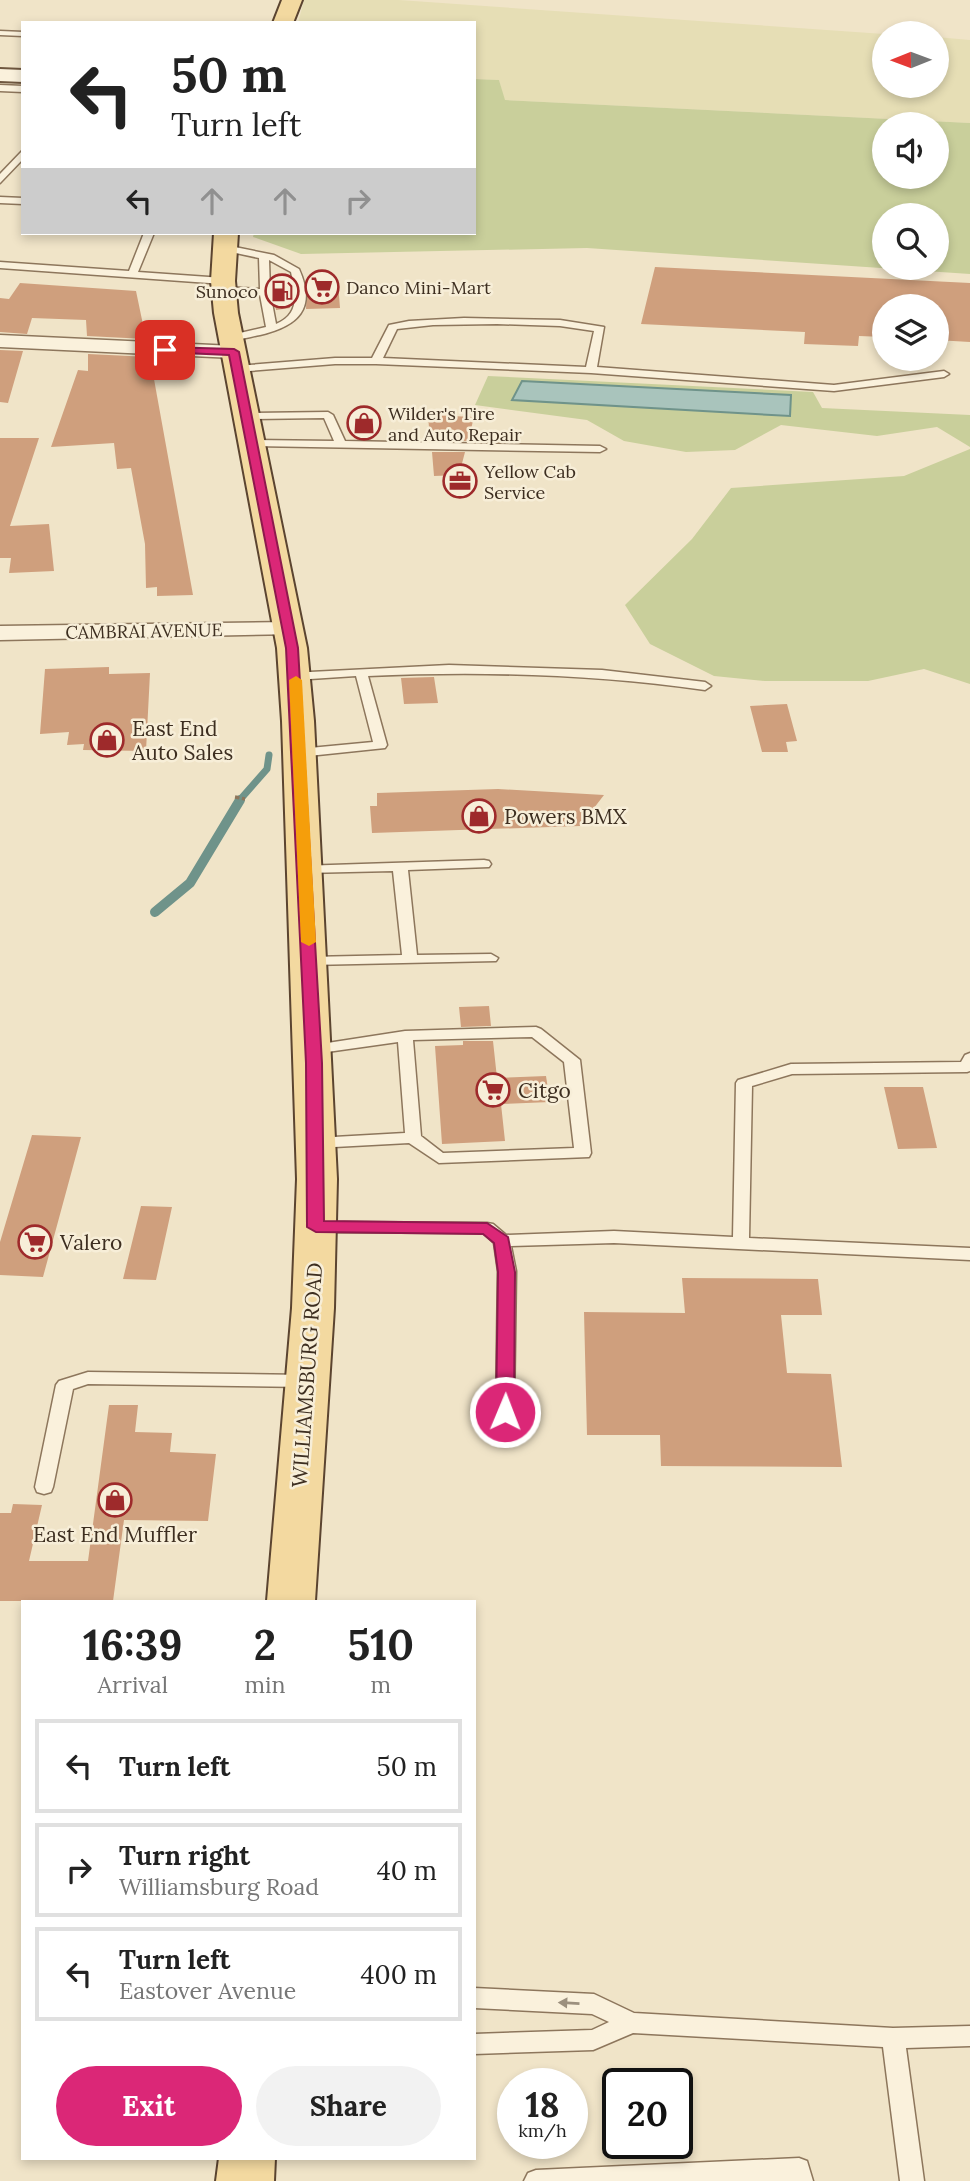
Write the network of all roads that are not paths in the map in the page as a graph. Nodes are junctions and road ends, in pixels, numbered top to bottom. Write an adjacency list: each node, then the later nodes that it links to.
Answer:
1 (292, 0): 2 (main road)
2 (284, 21)
3 (0, 33): 4 (lane)
4 (21, 34)
5 (0, 75): 6 (street)
6 (21, 76)
7 (0, 88): 8 (lane)
8 (21, 89)
9 (21, 155): 10 (lane)
10 (0, 180)
11 (0, 200): 12 (lane)
12 (21, 201)
13 (148, 235): 17 (lane)
14 (225, 240): 15 (lane); 18 (main road, WILLIAMSBURG ROAD)
15 (264, 256): 19 (lane); 20 (lane)
16 (0, 265): 17 (lane)
17 (132, 275): 18 (lane)
18 (223, 286): 19 (lane); 22 (main road, WILLIAMSBURG ROAD)
19 (265, 292): 20 (lane)
20 (271, 327): 22 (lane)
21 (0, 341): 22 (street)
22 (234, 353): 23 (lane); 26 (main road, WILLIAMSBURG ROAD)
23 (376, 361): 24 (lane); 24 (lane)
24 (591, 370): 25 (lane)
25 (944, 374)
26 (247, 416): 27 (main road, WILLIAMSBURG ROAD); 28 (lane)
27 (252, 443): 28 (lane); 30 (main road, WILLIAMSBURG ROAD)
28 (341, 444): 29 (lane)
29 (600, 449)
30 (289, 629): 31 (street, CAMBRAI AVENUE); 33 (main road, WILLIAMSBURG ROAD)
31 (0, 633)
32 (361, 672): 33 (lane); 34 (lane); 35 (lane)
33 (295, 676): 35 (main road, WILLIAMSBURG ROAD)
34 (705, 686)
35 (299, 753): 38 (main road, WILLIAMSBURG ROAD)
36 (484, 864): 37 (lane)
37 (400, 866): 38 (lane); 39 (lane)
38 (305, 869): 41 (main road, WILLIAMSBURG ROAD)
39 (410, 958): 40 (lane); 41 (lane)
40 (491, 958)
41 (310, 961): 43 (main road, WILLIAMSBURG ROAD)
42 (405, 1036): 43 (lane); 45 (lane); 45 (lane)
43 (313, 1049): 46 (main road, WILLIAMSBURG ROAD)
44 (969, 1066): 49 (lane)
45 (413, 1138): 46 (lane)
46 (316, 1143): 47 (main road, WILLIAMSBURG ROAD)
47 (316, 1227): 48 (lane); 51 (main road, WILLIAMSBURG ROAD)
48 (502, 1241): 49 (lane); 52 (lane)
49 (741, 1243): 50 (lane)
50 (970, 1254)
51 (308, 1381): 53 (lane); 54 (main road, WILLIAMSBURG ROAD)
52 (505, 1412)
53 (44, 1487)
54 (291, 1600)
55 (476, 1998): 56 (lane, one-way to 55)
56 (632, 2022): 58 (lane); 59 (lane)
57 (970, 2036): 58 (lane)
58 (893, 2038): 64 (lane)
59 (476, 2044)
60 (247, 2160): 61 (main road)
61 (245, 2181)
62 (536, 2181): 63 (lane)
63 (801, 2181)
64 (912, 2181)

